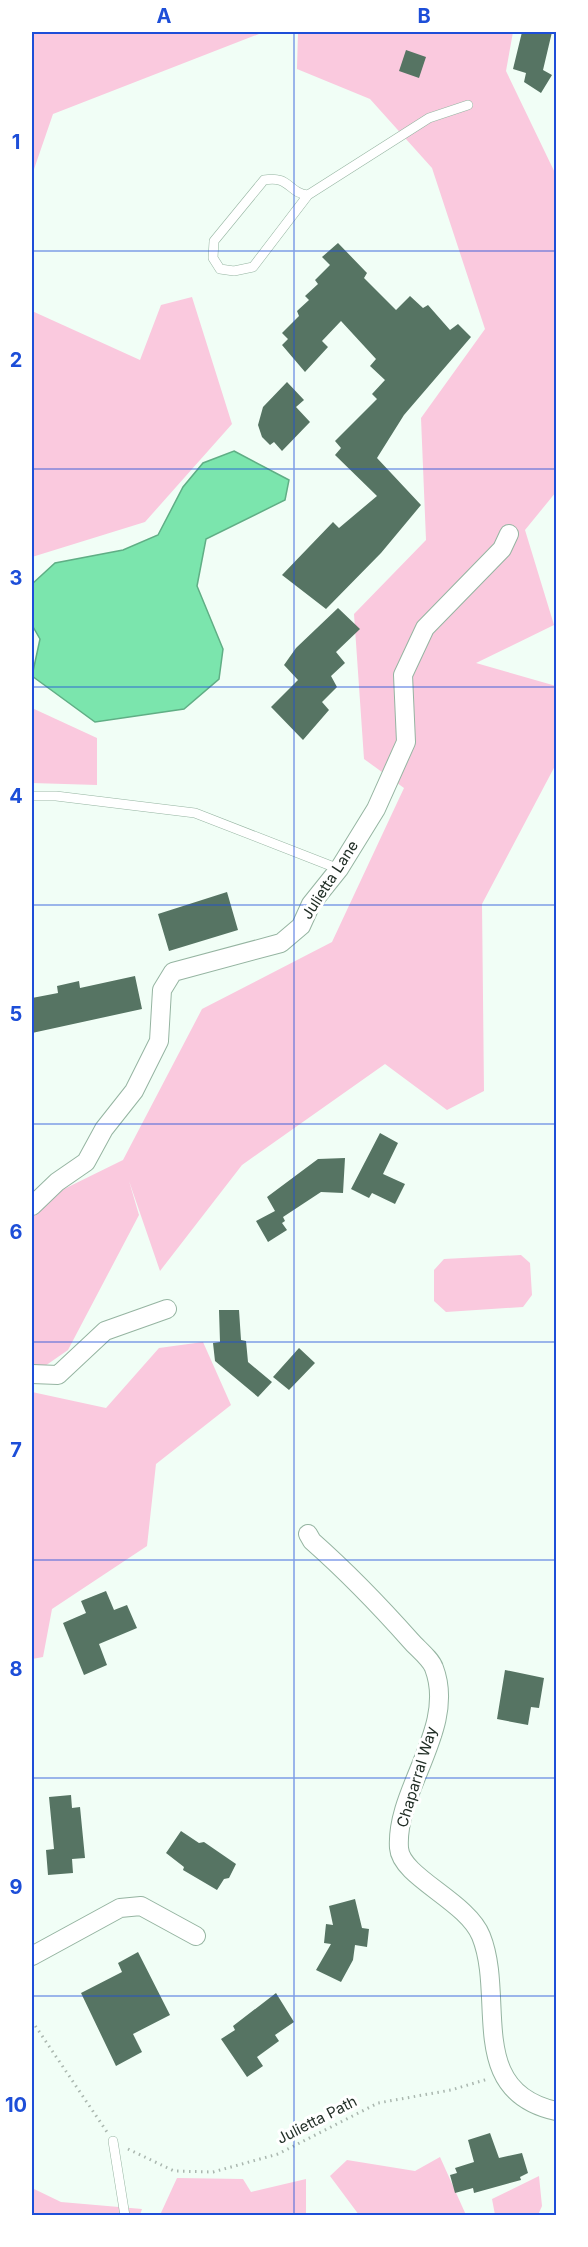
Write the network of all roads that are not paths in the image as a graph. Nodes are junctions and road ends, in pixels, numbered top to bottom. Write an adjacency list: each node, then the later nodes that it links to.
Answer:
1 (468, 105): 2 (lane)
2 (308, 195): 2 (lane)
3 (509, 534): 5 (street, Julietta Lane)
4 (32, 796): 5 (lane)
5 (339, 869): 6 (street, Julietta Lane)
6 (32, 1206)
7 (167, 1309): 8 (street)
8 (32, 1374)
9 (308, 1534): 12 (street, Chaparral Way)
10 (196, 1936): 11 (street)
11 (32, 1956)
12 (556, 2111)
13 (113, 2141): 14 (lane)
14 (125, 2216)

